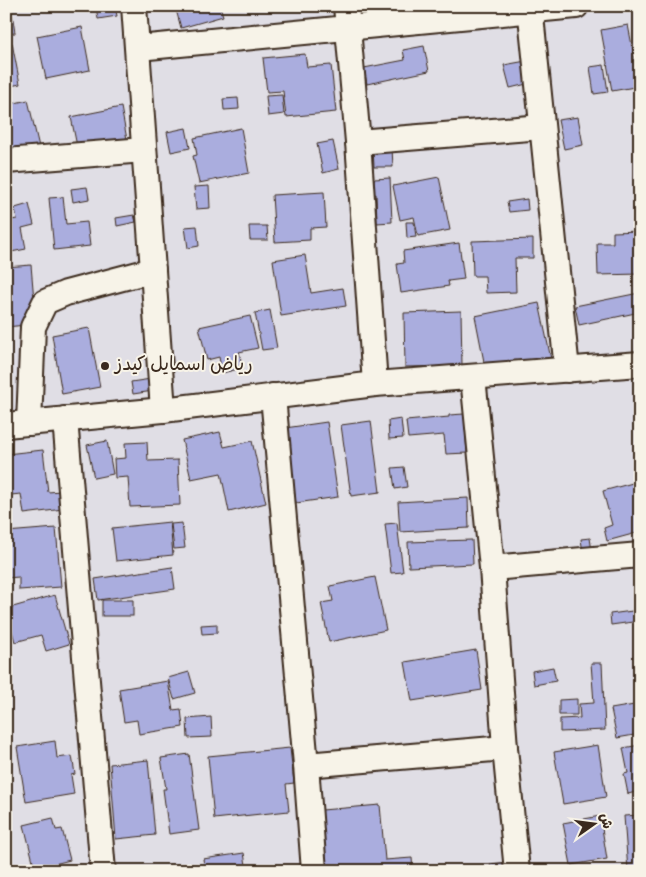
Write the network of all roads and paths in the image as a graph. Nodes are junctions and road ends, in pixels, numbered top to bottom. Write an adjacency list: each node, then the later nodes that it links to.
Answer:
1 (134, 6): 5 (street)
2 (576, 6): 3 (street)
3 (530, 8): 4 (street); 6 (street)
4 (347, 18): 5 (street); 7 (street)
5 (138, 48): 8 (street)
6 (542, 127): 7 (street); 12 (street)
7 (358, 142): 14 (street)
8 (144, 150): 9 (street); 10 (street)
9 (6, 160)
10 (153, 270): 16 (street); 18 (street)
11 (640, 364): 12 (street)
12 (568, 370): 13 (street)
13 (473, 377): 14 (street); 20 (street)
14 (375, 384): 15 (street)
15 (273, 396): 16 (street); 22 (street)
16 (162, 410): 17 (street)
17 (65, 419): 18 (street); 23 (street)
18 (18, 424)
19 (640, 555): 20 (street)
20 (492, 568): 21 (street)
21 (505, 748): 22 (street); 25 (street)
22 (306, 765): 24 (street)
23 (103, 871)
24 (314, 871)
25 (517, 871)

